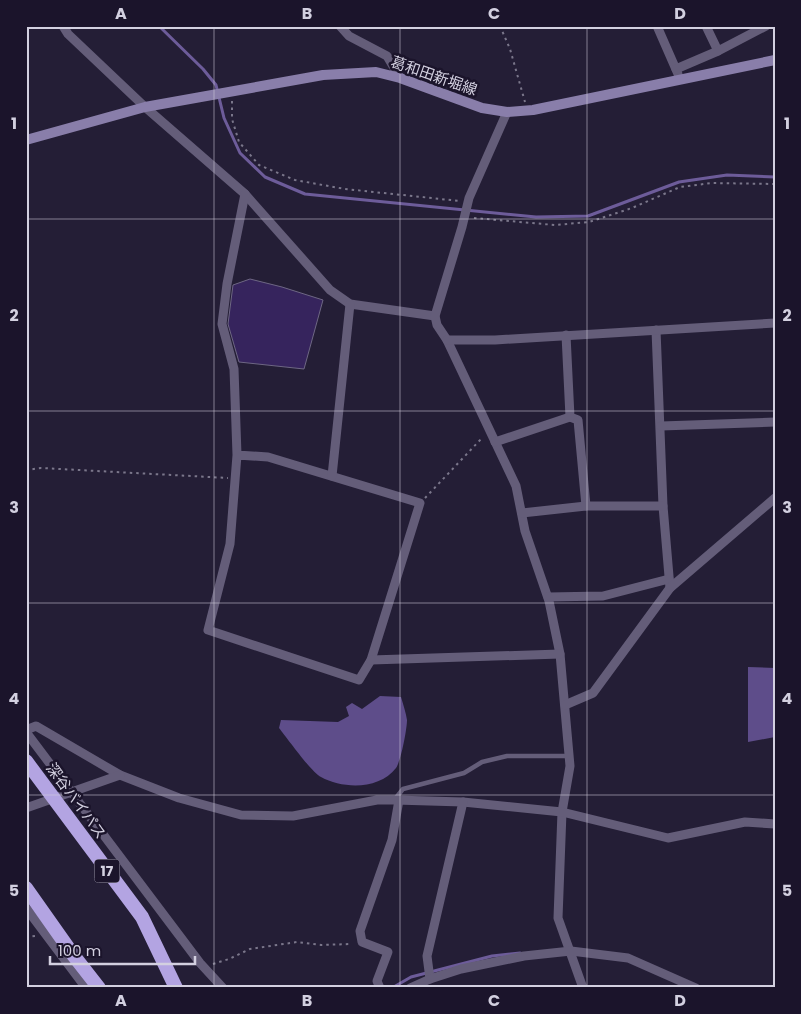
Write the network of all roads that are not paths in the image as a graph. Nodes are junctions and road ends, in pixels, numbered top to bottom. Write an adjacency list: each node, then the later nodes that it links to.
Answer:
1 (74, 26): 6 (street)
2 (340, 26): 10 (street)
3 (706, 26): 7 (street)
4 (766, 26): 7 (street)
5 (660, 27): 9 (street)
6 (65, 30): 12 (street)
7 (718, 51): 9 (street)
8 (775, 60): 11 (main road, 葛和田新堀線)
9 (676, 69): 11 (street)
10 (400, 78): 12 (main road, 葛和田新堀線); 13 (main road, 葛和田新堀線)
11 (680, 79): 13 (main road, 葛和田新堀線)
12 (145, 107): 14 (main road, 葛和田新堀線); 15 (street)
13 (507, 112): 17 (street)
14 (26, 140)
15 (245, 194): 16 (street); 26 (street)
16 (350, 304): 17 (street); 27 (street)
17 (435, 316): 21 (street)
18 (775, 323): 19 (street)
19 (656, 330): 20 (street); 24 (street)
20 (566, 335): 21 (street); 22 (street)
21 (447, 340): 25 (street)
22 (570, 417): 25 (street); 29 (street)
23 (775, 422): 24 (street)
24 (661, 426): 30 (street)
25 (495, 442): 31 (street)
26 (237, 455): 27 (street); 35 (street)
27 (332, 476): 35 (street)
28 (775, 498): 32 (street)
29 (586, 506): 30 (street); 31 (street)
30 (663, 506): 32 (street)
31 (522, 513): 33 (street)
32 (670, 584): 33 (street); 36 (street)
33 (548, 597): 34 (street)
34 (560, 654): 35 (street); 36 (street)
35 (371, 660)
36 (565, 705): 38 (street)
37 (26, 731): 40 (street); 41 (street)
38 (569, 756): 43 (lane); 46 (street)
39 (26, 761): 42 (highway, 深谷バイパス / 17)
40 (120, 775): 41 (street); 43 (street)
41 (72, 793): 42 (street); 55 (street)
42 (53, 798): 45 (street); 54 (highway, 深谷バイパス / 17)
43 (397, 800): 44 (street); 56 (street)
44 (463, 802): 46 (street); 51 (street)
45 (26, 808)
46 (562, 812): 47 (street); 50 (street)
47 (775, 824)
48 (26, 888): 53 (highway)
49 (26, 908): 52 (street)
50 (571, 951): 51 (street); 58 (street); 59 (street)
51 (430, 978): 57 (street)
52 (86, 988)
53 (99, 988)
54 (176, 988)
55 (223, 988)
56 (380, 988)
57 (410, 988)
58 (584, 988)
59 (696, 988)

